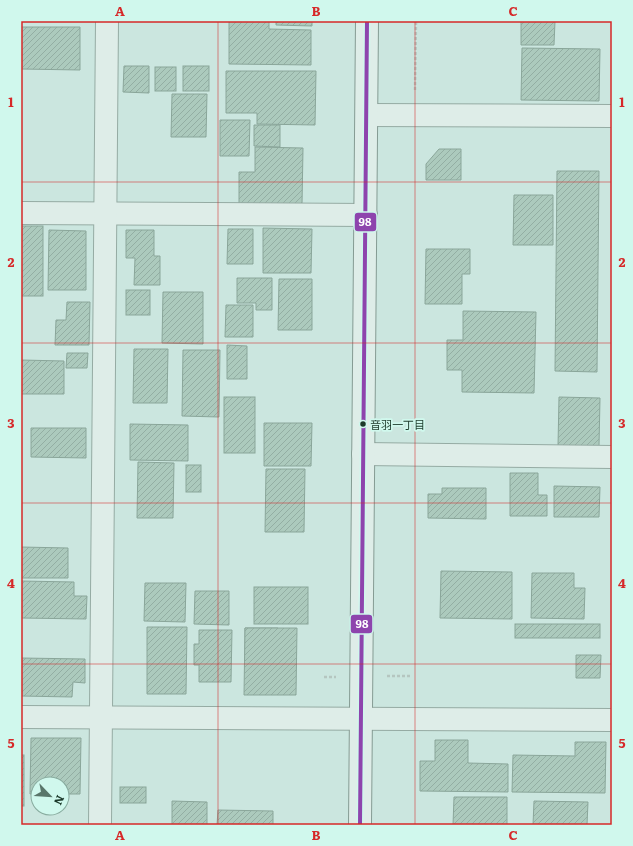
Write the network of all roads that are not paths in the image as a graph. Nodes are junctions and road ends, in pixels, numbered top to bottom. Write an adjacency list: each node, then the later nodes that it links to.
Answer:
1 (107, 21): 6 (street)
2 (368, 21): 3 (street)
3 (366, 115): 4 (street); 7 (street)
4 (612, 116)
5 (21, 212): 6 (street)
6 (105, 213): 7 (street); 11 (street)
7 (366, 215): 8 (street)
8 (363, 454): 9 (street); 12 (street)
9 (612, 457)
10 (21, 717): 11 (street)
11 (101, 717): 12 (street); 14 (street)
12 (361, 719): 13 (street); 15 (street)
13 (612, 720)
14 (100, 825)
15 (360, 825)

